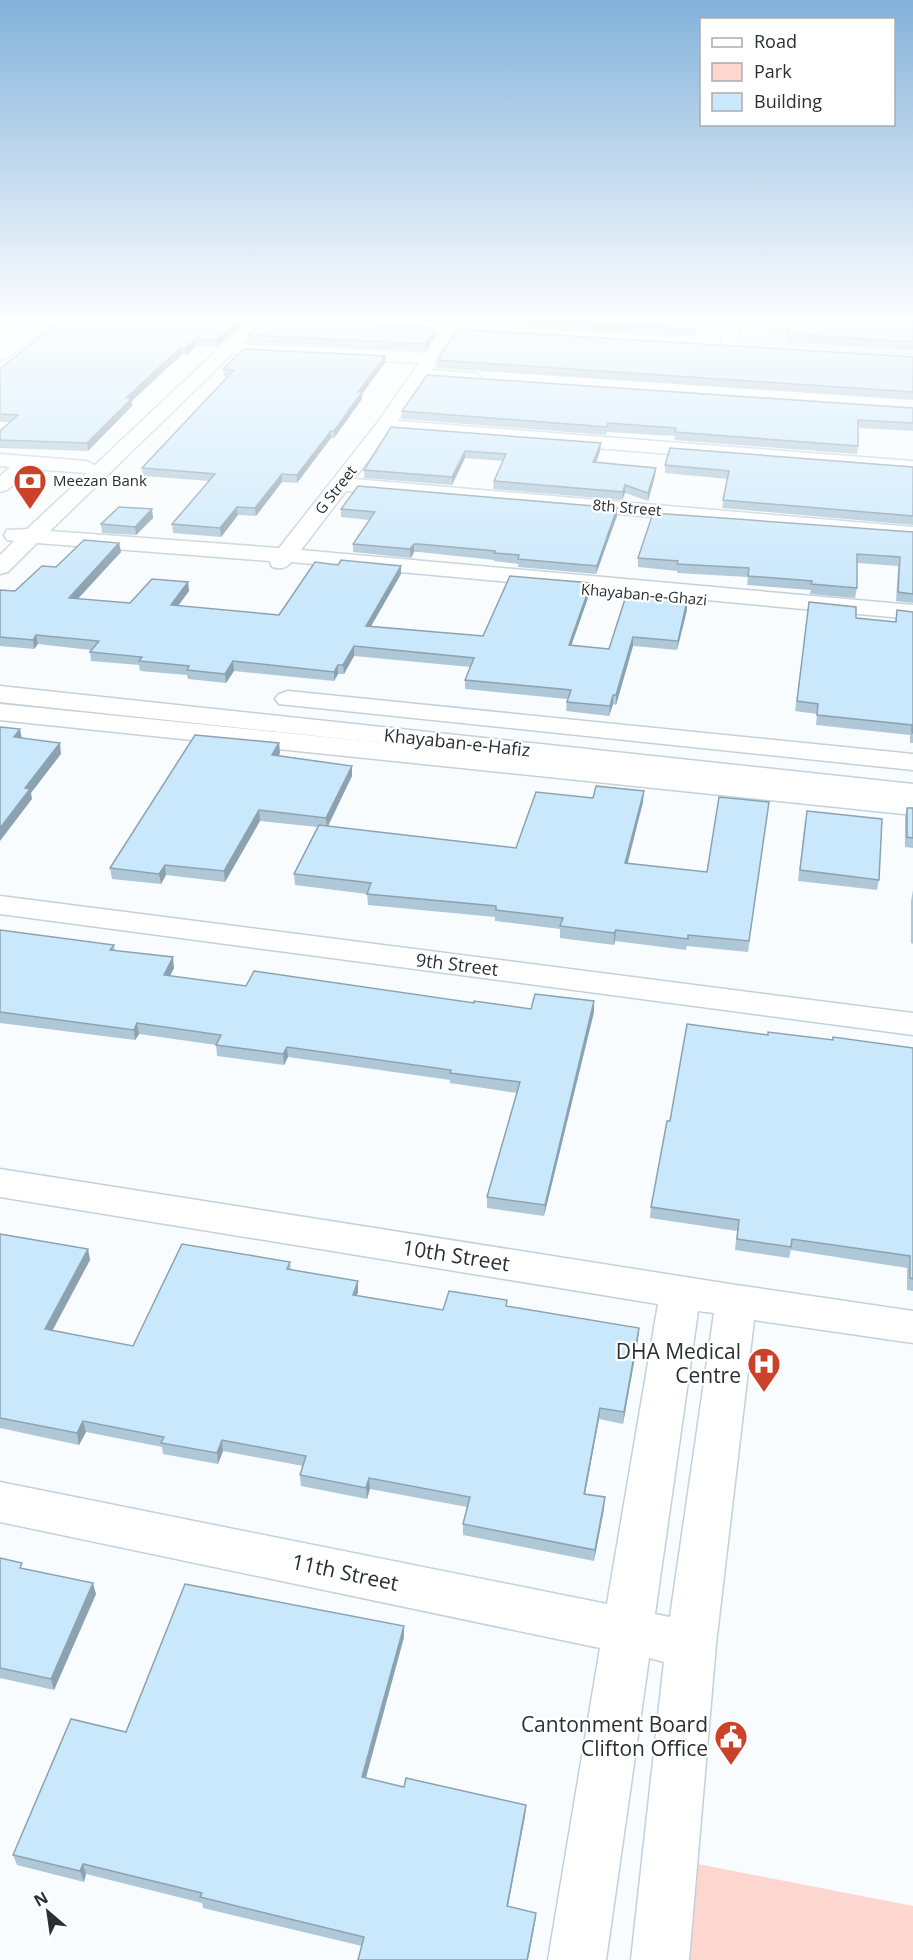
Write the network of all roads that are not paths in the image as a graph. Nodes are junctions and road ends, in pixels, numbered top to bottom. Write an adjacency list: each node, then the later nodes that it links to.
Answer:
1 (149, 407): 7 (street)
2 (164, 407): 12 (street)
3 (397, 407): 4 (street, G Street)
4 (385, 426): 8 (street); 9 (street, G Street)
5 (0, 460): 6 (street)
6 (28, 462): 7 (street); 10 (street)
7 (86, 467): 12 (street)
8 (913, 467)
9 (341, 484): 11 (street, 8th Street); 13 (street, G Street)
10 (0, 486)
11 (913, 533)
12 (16, 540): 13 (street, Khayaban-e-Ghazi); 14 (street)
13 (278, 557): 15 (street, Khayaban-e-Ghazi); 16 (street, Khayaban-e-Ghazi)
14 (0, 567)
15 (913, 612)
16 (913, 619)
17 (0, 678): 21 (street, Khayaban-e-Hafiz)
18 (0, 694): 21 (street, Khayaban-e-Hafiz)
19 (288, 699): 22 (street)
20 (0, 712): 25 (street)
21 (440, 732): 23 (street, Khayaban-e-Hafiz); 24 (street, Khayaban-e-Hafiz)
22 (913, 762)
23 (913, 774)
24 (913, 792)
25 (913, 806)
26 (0, 906): 27 (street, 9th Street)
27 (913, 1024)
28 (0, 1183): 29 (street, 10th Street)
29 (680, 1292): 30 (street, 10th Street); 33 (street)
30 (736, 1301): 31 (street, 10th Street); 34 (street)
31 (913, 1327)
32 (0, 1502): 33 (street, 11th Street)
33 (627, 1631): 34 (street, 11th Street); 35 (street)
34 (691, 1644): 36 (street)
35 (577, 1960)
36 (660, 1960)

